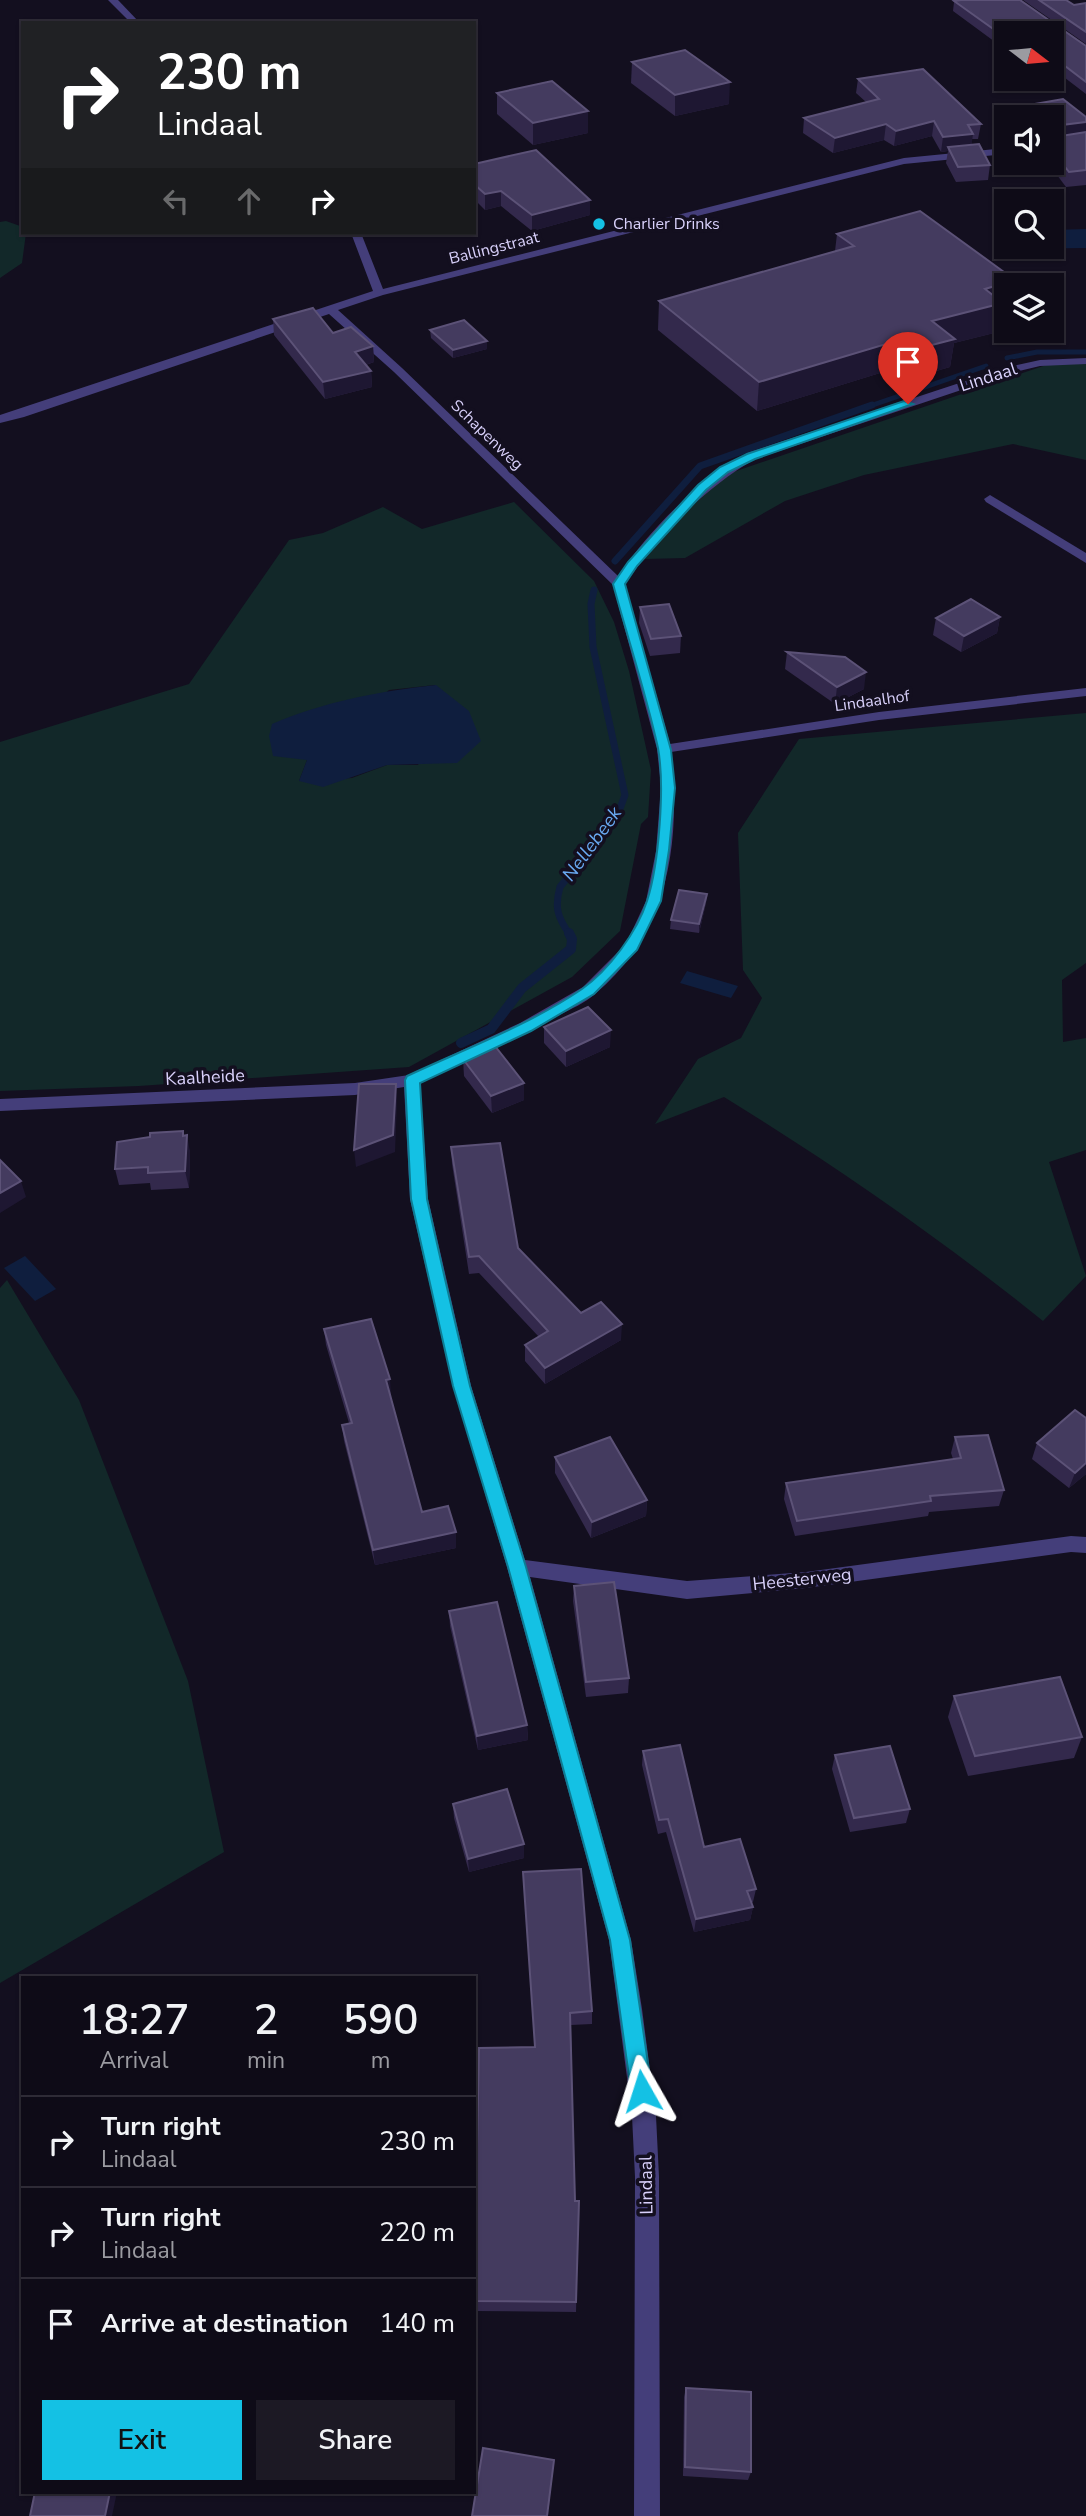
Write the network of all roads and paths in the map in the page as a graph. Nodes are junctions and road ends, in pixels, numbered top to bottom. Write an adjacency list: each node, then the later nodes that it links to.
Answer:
1 (113, 0): 2 (street)
2 (134, 21)
3 (994, 152): 5 (street, Ballingstraat)
4 (357, 235): 5 (street)
5 (379, 293): 6 (street, Ballingstraat)
6 (331, 310): 8 (street, Ballingstraat); 11 (street, Schapenweg)
7 (1086, 361): 11 (street, Lindaal)
8 (0, 419)
9 (990, 499): 10 (street)
10 (1086, 559)
11 (619, 584): 13 (street)
12 (1086, 692): 13 (street, Lindaalhof)
13 (664, 750): 14 (street)
14 (412, 1080): 15 (street, Kaalheide); 17 (street, Lindaal)
15 (0, 1105)
16 (1086, 1545): 17 (street, Heesterweg)
17 (517, 1567): 18 (street, Lindaal)
18 (647, 2516)

